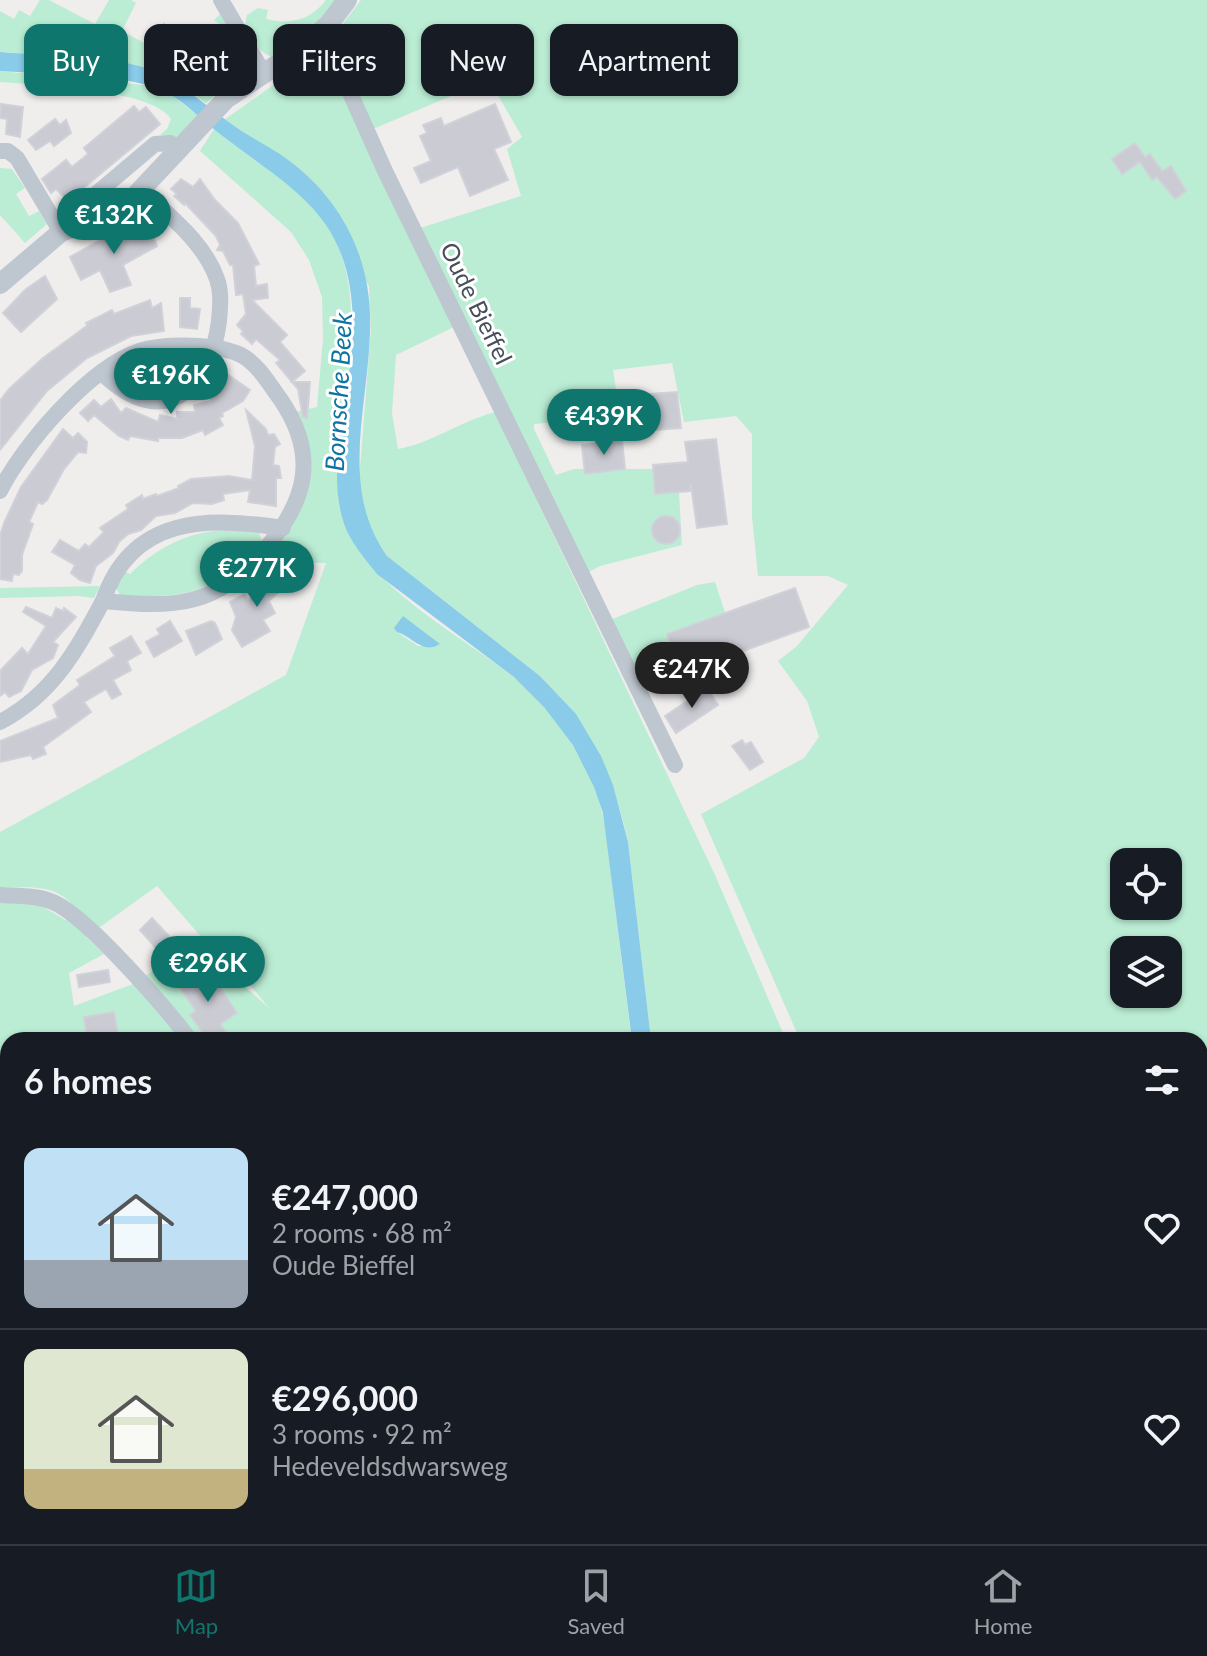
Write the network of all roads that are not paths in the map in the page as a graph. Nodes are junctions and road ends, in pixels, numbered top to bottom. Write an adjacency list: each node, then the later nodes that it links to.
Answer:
1 (221, 0): 5 (street)
2 (347, 0): 3 (street)
3 (327, 24)
4 (273, 65): 5 (street)
5 (263, 72): 7 (street)
6 (351, 96): 18 (street, Oude Bieffel)
7 (179, 149): 9 (street); 10 (street)
8 (0, 151): 10 (street)
9 (142, 190): 10 (street); 12 (street)
10 (61, 232): 11 (street)
11 (0, 284)
12 (215, 348): 13 (street); 13 (street); 15 (street)
13 (103, 374): 14 (street)
14 (0, 491)
15 (283, 528): 16 (street); 16 (street)
16 (103, 601): 17 (street)
17 (0, 722)
18 (675, 765)
19 (0, 895): 20 (street)
20 (183, 1032)

